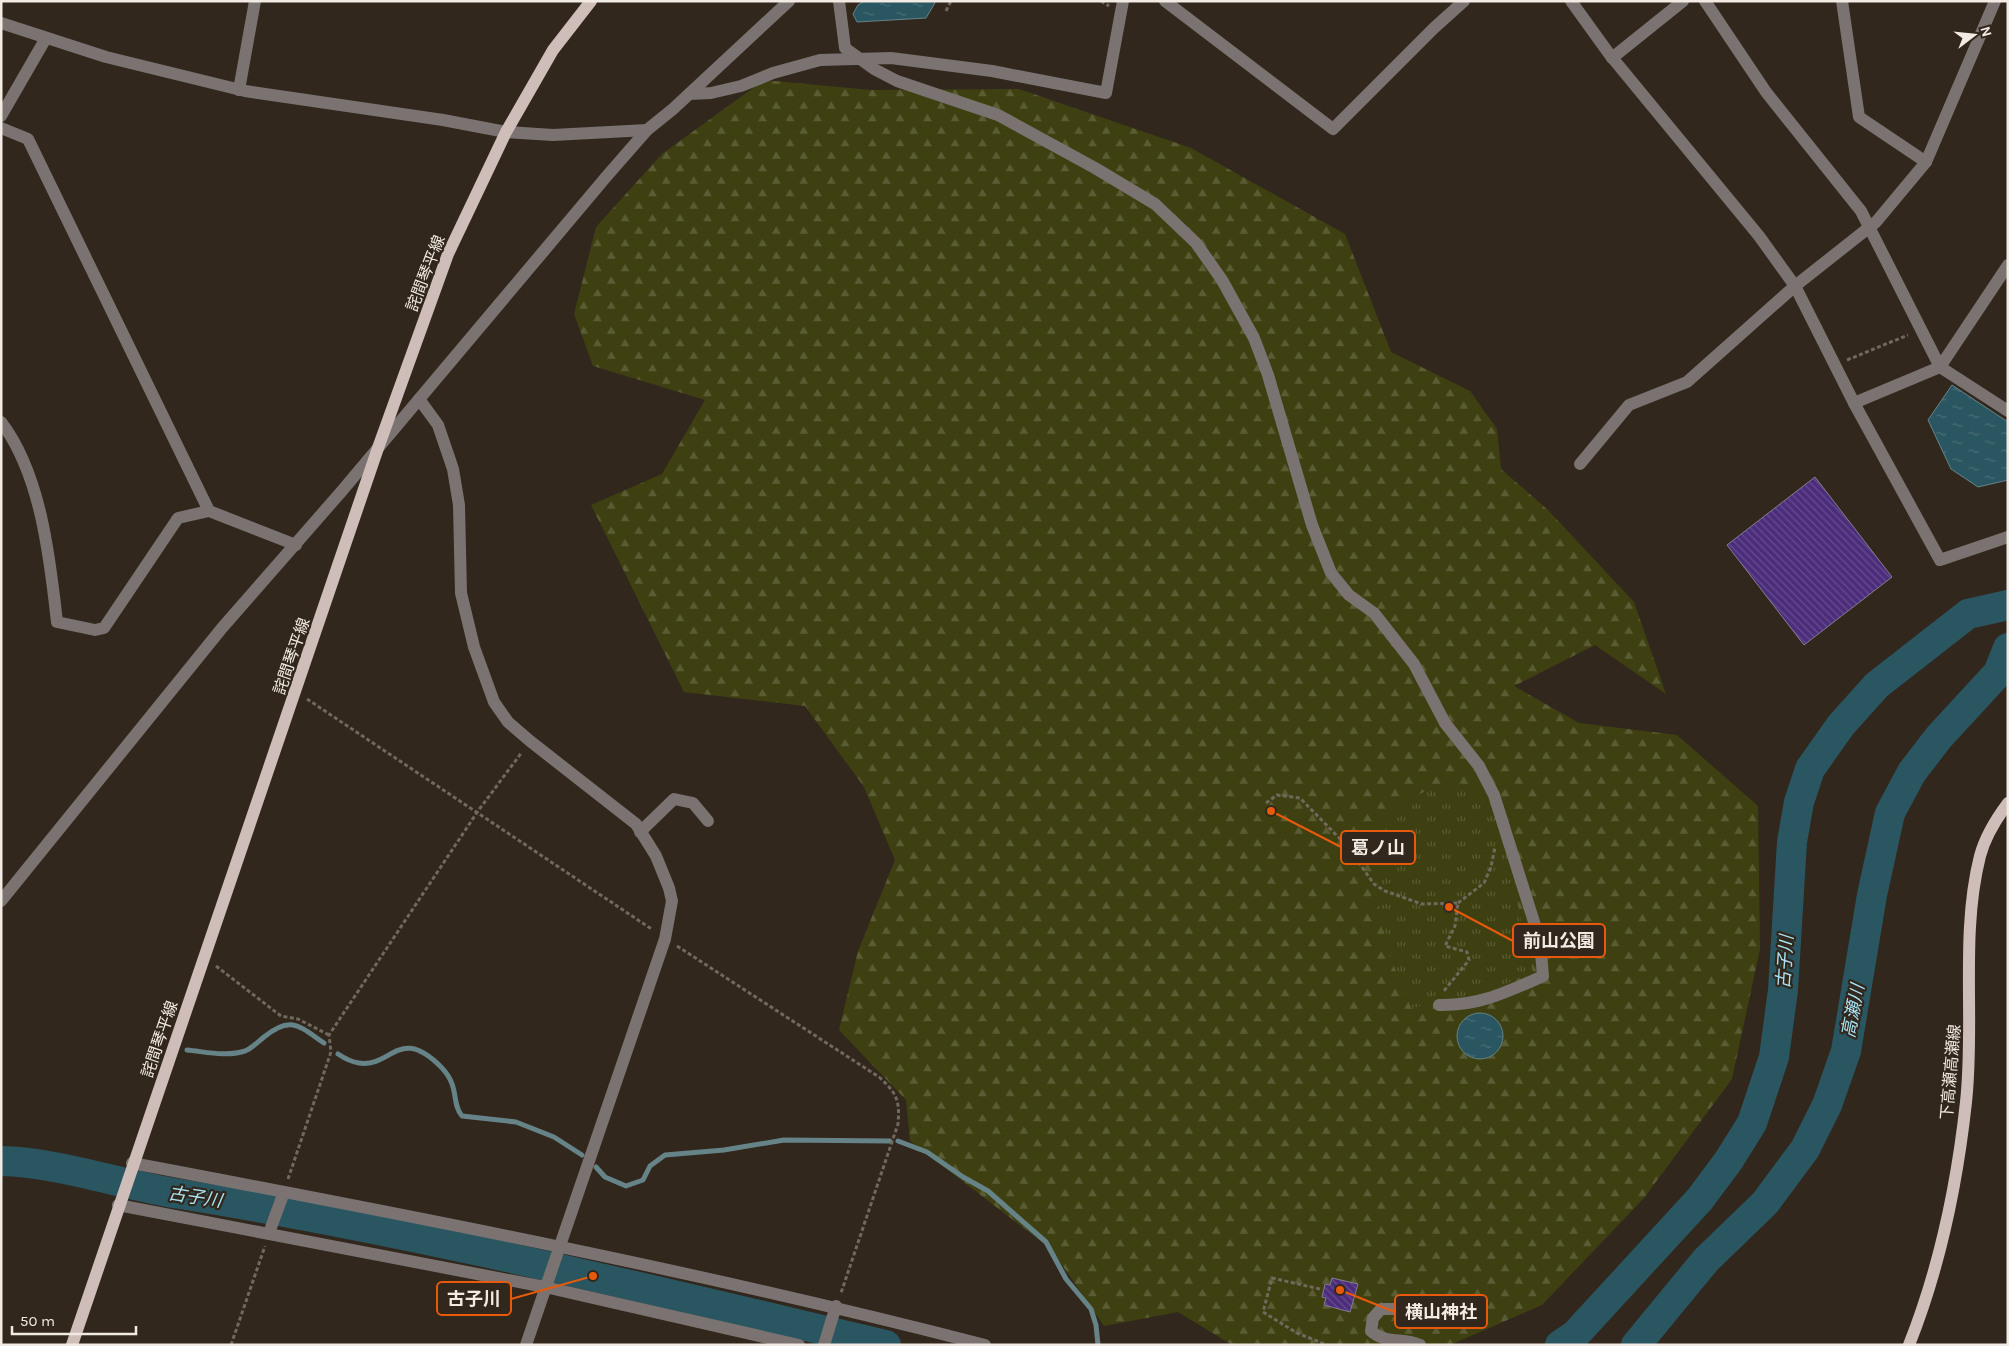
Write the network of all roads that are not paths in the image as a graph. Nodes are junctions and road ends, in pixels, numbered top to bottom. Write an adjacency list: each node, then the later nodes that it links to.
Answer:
1 (255, 1): 17 (street)
2 (591, 1): 22 (main road, 詫間琴平線)
3 (789, 1): 18 (street)
4 (839, 1): 16 (street)
5 (1123, 1): 16 (street)
6 (1165, 1): 7 (street)
7 (1464, 1)
8 (1571, 1): 15 (street)
9 (1683, 1): 15 (street)
10 (1705, 1): 24 (street)
11 (1842, 1): 23 (street)
12 (1995, 1): 23 (street)
13 (1, 23): 14 (street)
14 (46, 38): 17 (street); 19 (street)
15 (1612, 58): 26 (street)
16 (864, 60): 18 (street); 41 (street)
17 (239, 90): 22 (street)
18 (689, 94): 21 (street)
19 (1, 116)
20 (1, 128): 34 (street)
21 (647, 130): 22 (street); 28 (street)
22 (506, 132): 32 (main road, 詫間琴平線)
23 (1926, 162): 24 (street)
24 (1869, 227): 26 (street); 27 (street)
25 (2008, 266): 27 (street)
26 (1794, 286): 29 (street); 33 (street)
27 (1940, 368): 29 (street); 30 (street)
28 (419, 398): 32 (street); 39 (street)
29 (1854, 404): 35 (street)
30 (2008, 411)
31 (1, 422): 34 (street)
32 (378, 448): 36 (street); 42 (main road, 詫間琴平線)
33 (1580, 464)
34 (209, 511): 36 (street)
35 (2008, 537)
36 (296, 545): 40 (street)
37 (2008, 803): 56 (main road, 下高瀬高瀬線)
38 (708, 821): 39 (street)
39 (640, 832): 46 (street)
40 (1, 901)
41 (1439, 1005)
42 (132, 1163): 43 (street); 44 (main road, 詫間琴平線)
43 (284, 1192): 45 (street); 46 (street)
44 (118, 1206): 45 (street); 50 (main road, 詫間琴平線)
45 (269, 1233): 47 (street)
46 (559, 1249): 47 (street); 48 (street)
47 (545, 1287): 51 (street); 52 (street)
48 (836, 1306): 53 (street); 54 (street)
49 (1410, 1306): 55 (street)
50 (72, 1345)
51 (526, 1345)
52 (799, 1345)
53 (824, 1345)
54 (985, 1345)
55 (1420, 1345)
56 (1909, 1345)

